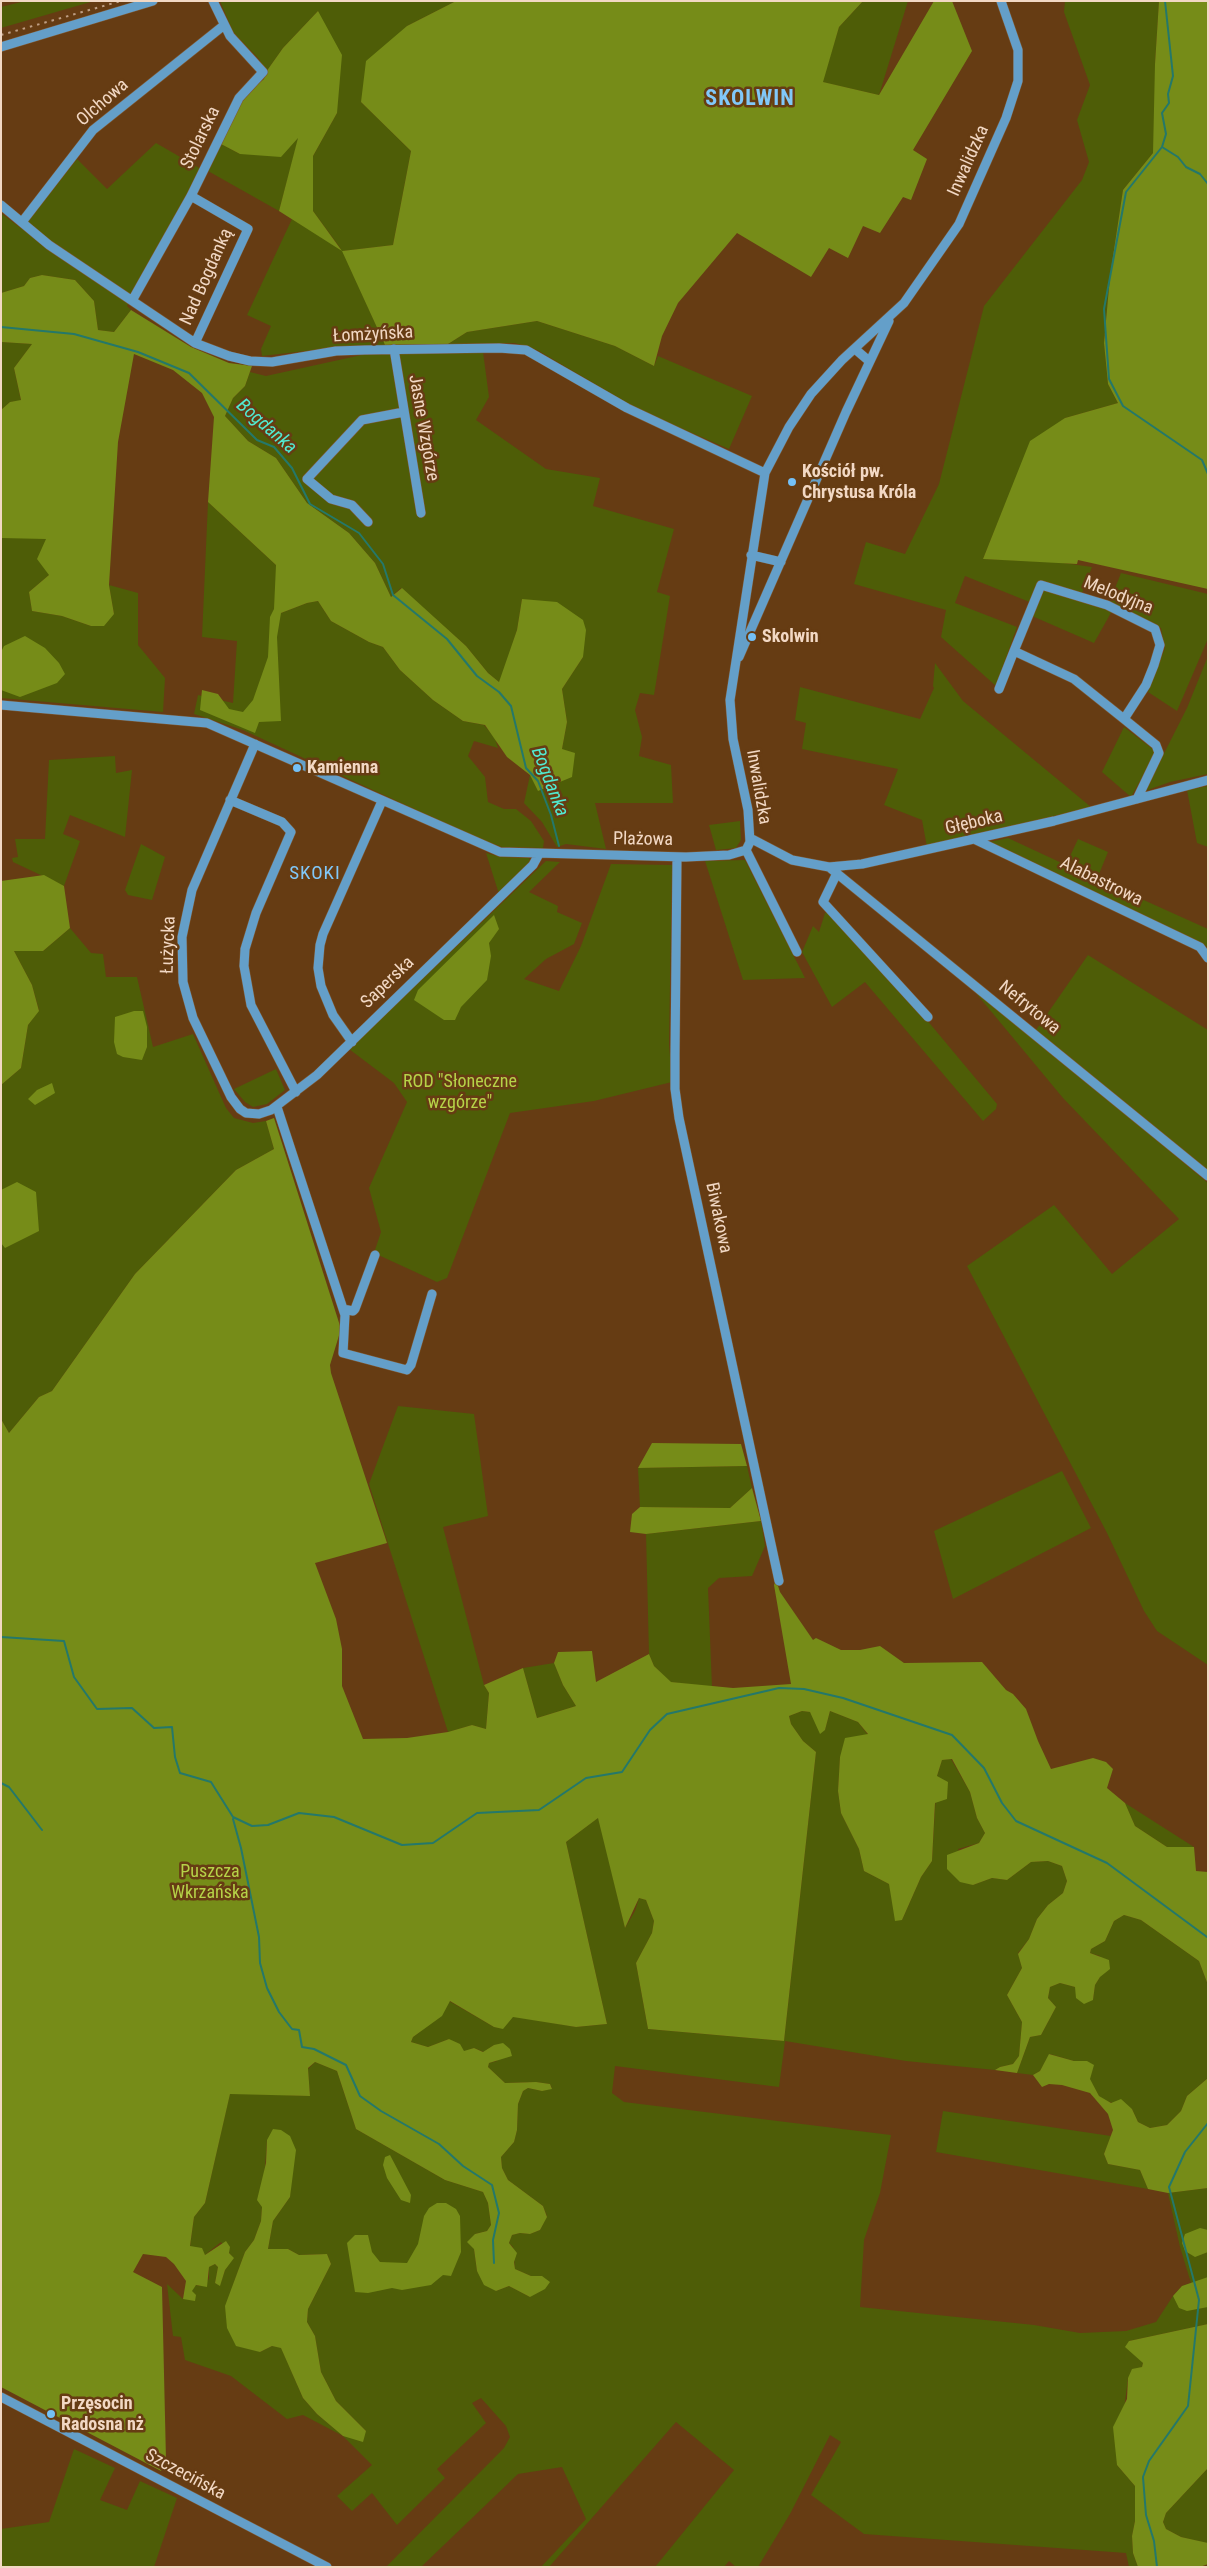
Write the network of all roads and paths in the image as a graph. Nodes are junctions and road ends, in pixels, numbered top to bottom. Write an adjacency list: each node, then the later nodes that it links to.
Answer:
1 (154, 1): 5 (street)
2 (213, 1): 4 (street, Stolarska)
3 (1000, 1): 10 (street, Inwalidzka)
4 (223, 26): 6 (street, Stolarska); 8 (street, Olchowa)
5 (1, 47)
6 (191, 196): 9 (street, Stolarska); 11 (street, Nad Bogdanką)
7 (1, 205): 8 (street, Łomżyńska)
8 (22, 222): 9 (street, Łomżyńska)
9 (133, 299): 11 (street, Łomżyńska)
10 (891, 317): 13 (street, Inwalidzka); 14 (street, Inwalidzka)
11 (196, 343): 12 (street, Łomżyńska)
12 (394, 349): 15 (street, Jasne Wzgórze); 16 (street, Łomżyńska)
13 (855, 349): 14 (street); 16 (street, Inwalidzka)
14 (869, 361): 20 (street, Inwalidzka)
15 (404, 412): 17 (street, Jasne Wzgórze); 18 (street)
16 (765, 473): 19 (street, Inwalidzka)
17 (421, 513)
18 (368, 522)
19 (751, 555): 20 (street); 21 (street, Inwalidzka)
20 (780, 562): 22 (street, Inwalidzka)
21 (740, 626): 22 (street); 24 (street, Inwalidzka)
22 (751, 629): 24 (street, Inwalidzka)
23 (1014, 651): 25 (street, Melodyjna); 27 (street); 27 (street, Melodyjna)
24 (733, 673): 33 (street, Inwalidzka)
25 (999, 689)
26 (1, 705): 28 (street)
27 (1124, 720): 30 (street)
28 (255, 744): 31 (street, Łużycka); 32 (street)
29 (1208, 780): 30 (street, Głęboka)
30 (1137, 799): 34 (street, Głęboka)
31 (230, 800): 44 (street); 46 (street, Łużycka)
32 (382, 801): 36 (street); 43 (street)
33 (750, 838): 35 (street, Inwalidzka); 38 (street, Głęboka)
34 (976, 840): 38 (street, Głęboka); 41 (street, Alabastrowa)
35 (746, 850): 37 (street, Plażowa); 40 (street, Inwalidzka)
36 (539, 854): 37 (street, Plażowa); 43 (street, Saperska)
37 (676, 857): 51 (street, Biwakowa)
38 (829, 867): 39 (street, Nefrytowa)
39 (837, 873): 42 (street); 47 (street, Nefrytowa)
40 (798, 952)
41 (1208, 958)
42 (928, 1017)
43 (352, 1042): 44 (street, Saperska)
44 (296, 1092): 45 (street, Saperska)
45 (276, 1107): 46 (street, Saperska); 50 (street)
46 (246, 1113)
47 (1208, 1176)
48 (375, 1255): 50 (street)
49 (432, 1294): 50 (street)
50 (342, 1309)
51 (779, 1580)
52 (1, 2397): 53 (street, Szczecińska)
53 (327, 2567)

